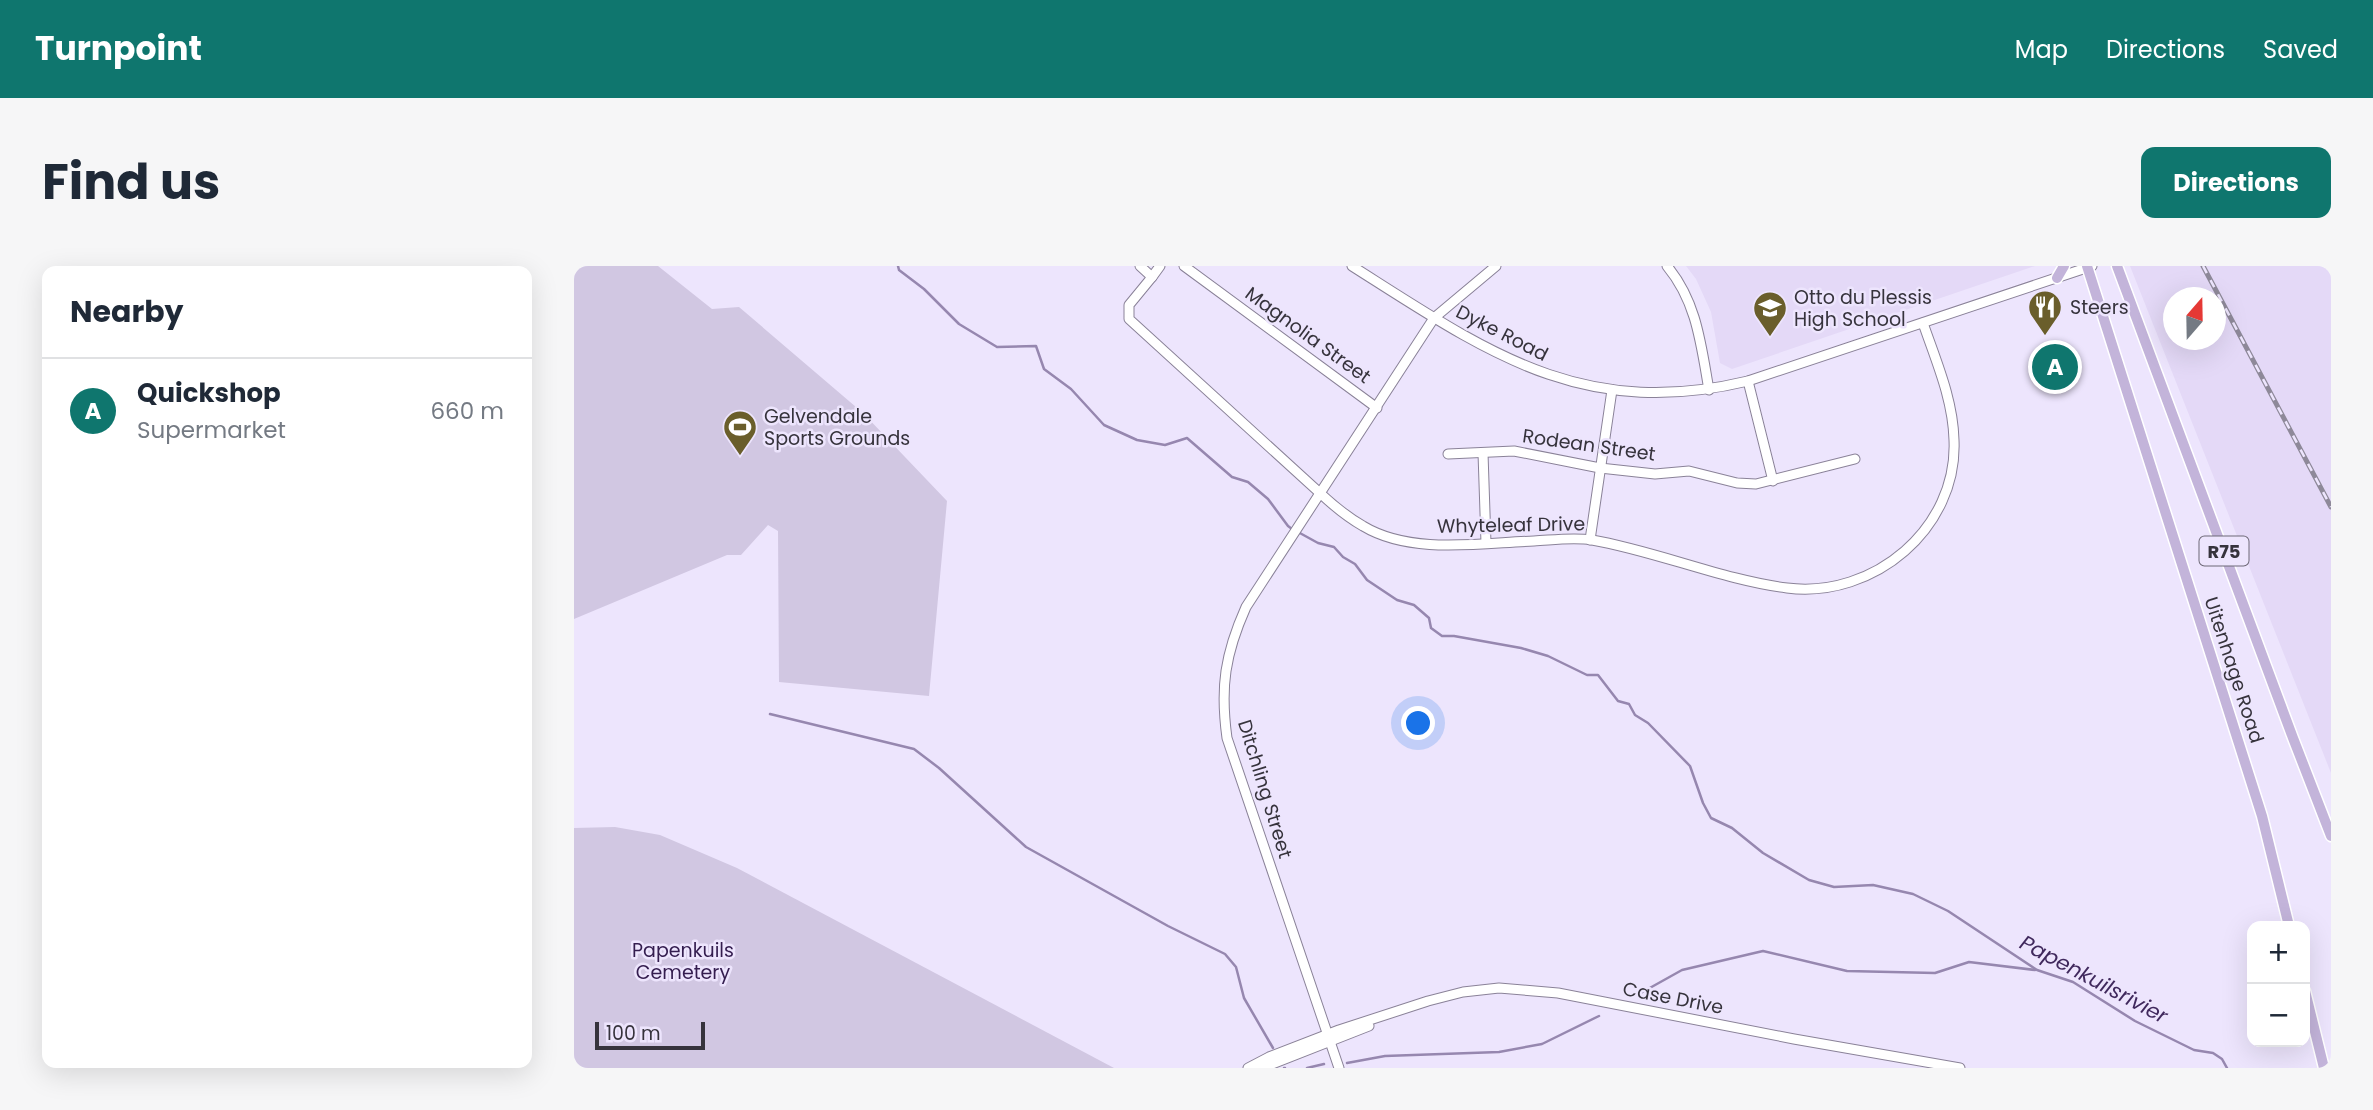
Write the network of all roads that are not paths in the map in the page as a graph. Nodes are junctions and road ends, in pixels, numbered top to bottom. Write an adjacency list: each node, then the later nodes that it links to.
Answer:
1 (1140, 266): 10 (street)
2 (1160, 266): 10 (street, Whyteleaf Drive)
3 (1184, 266): 17 (street, Magnolia Street)
4 (1352, 266): 12 (street, Dyke Road)
5 (1496, 266): 12 (street, Ditchling Street)
6 (1667, 266): 16 (street)
7 (2064, 266): 11 (main road)
8 (2117, 266): 26 (main road, Uitenhage Road / R75)
9 (2089, 267): 11 (street, Dyke Road); 27 (main road, Uitenhage Road / R75)
10 (1152, 277): 23 (street, Whyteleaf Drive)
11 (2056, 278): 13 (street, Dyke Road)
12 (1434, 318): 15 (street, Dyke Road); 17 (street, Ditchling Street)
13 (1923, 323): 14 (street, Dyke Road); 24 (street, Whyteleaf Drive)
14 (1748, 381): 16 (street, Dyke Road); 22 (street)
15 (1612, 390): 16 (street, Dyke Road); 21 (street)
16 (1709, 390)
17 (1377, 408): 23 (street, Ditchling Street)
18 (1482, 453): 19 (street, Rodean Street); 21 (street, Rodean Street); 25 (street)
19 (1448, 454)
20 (1855, 459): 22 (street, Rodean Street)
21 (1600, 468): 22 (street, Rodean Street); 24 (street)
22 (1773, 481)
23 (1321, 494): 25 (street, Whyteleaf Drive); 29 (street, Ditchling Street)
24 (1590, 540): 25 (street, Whyteleaf Drive)
25 (1486, 543)
26 (2331, 836)
27 (2288, 921)
28 (2310, 1011): 36 (main road)
29 (1328, 1038): 30 (street, Case Drive); 31 (street, Case Drive); 32 (street, Case Drive); 33 (street, Ditchling Street)
30 (1890, 1056): 34 (street); 35 (street, Case Drive)
31 (1248, 1068)
32 (1262, 1068)
33 (1339, 1068)
34 (1887, 1068)
35 (1960, 1068)
36 (2324, 1068)

